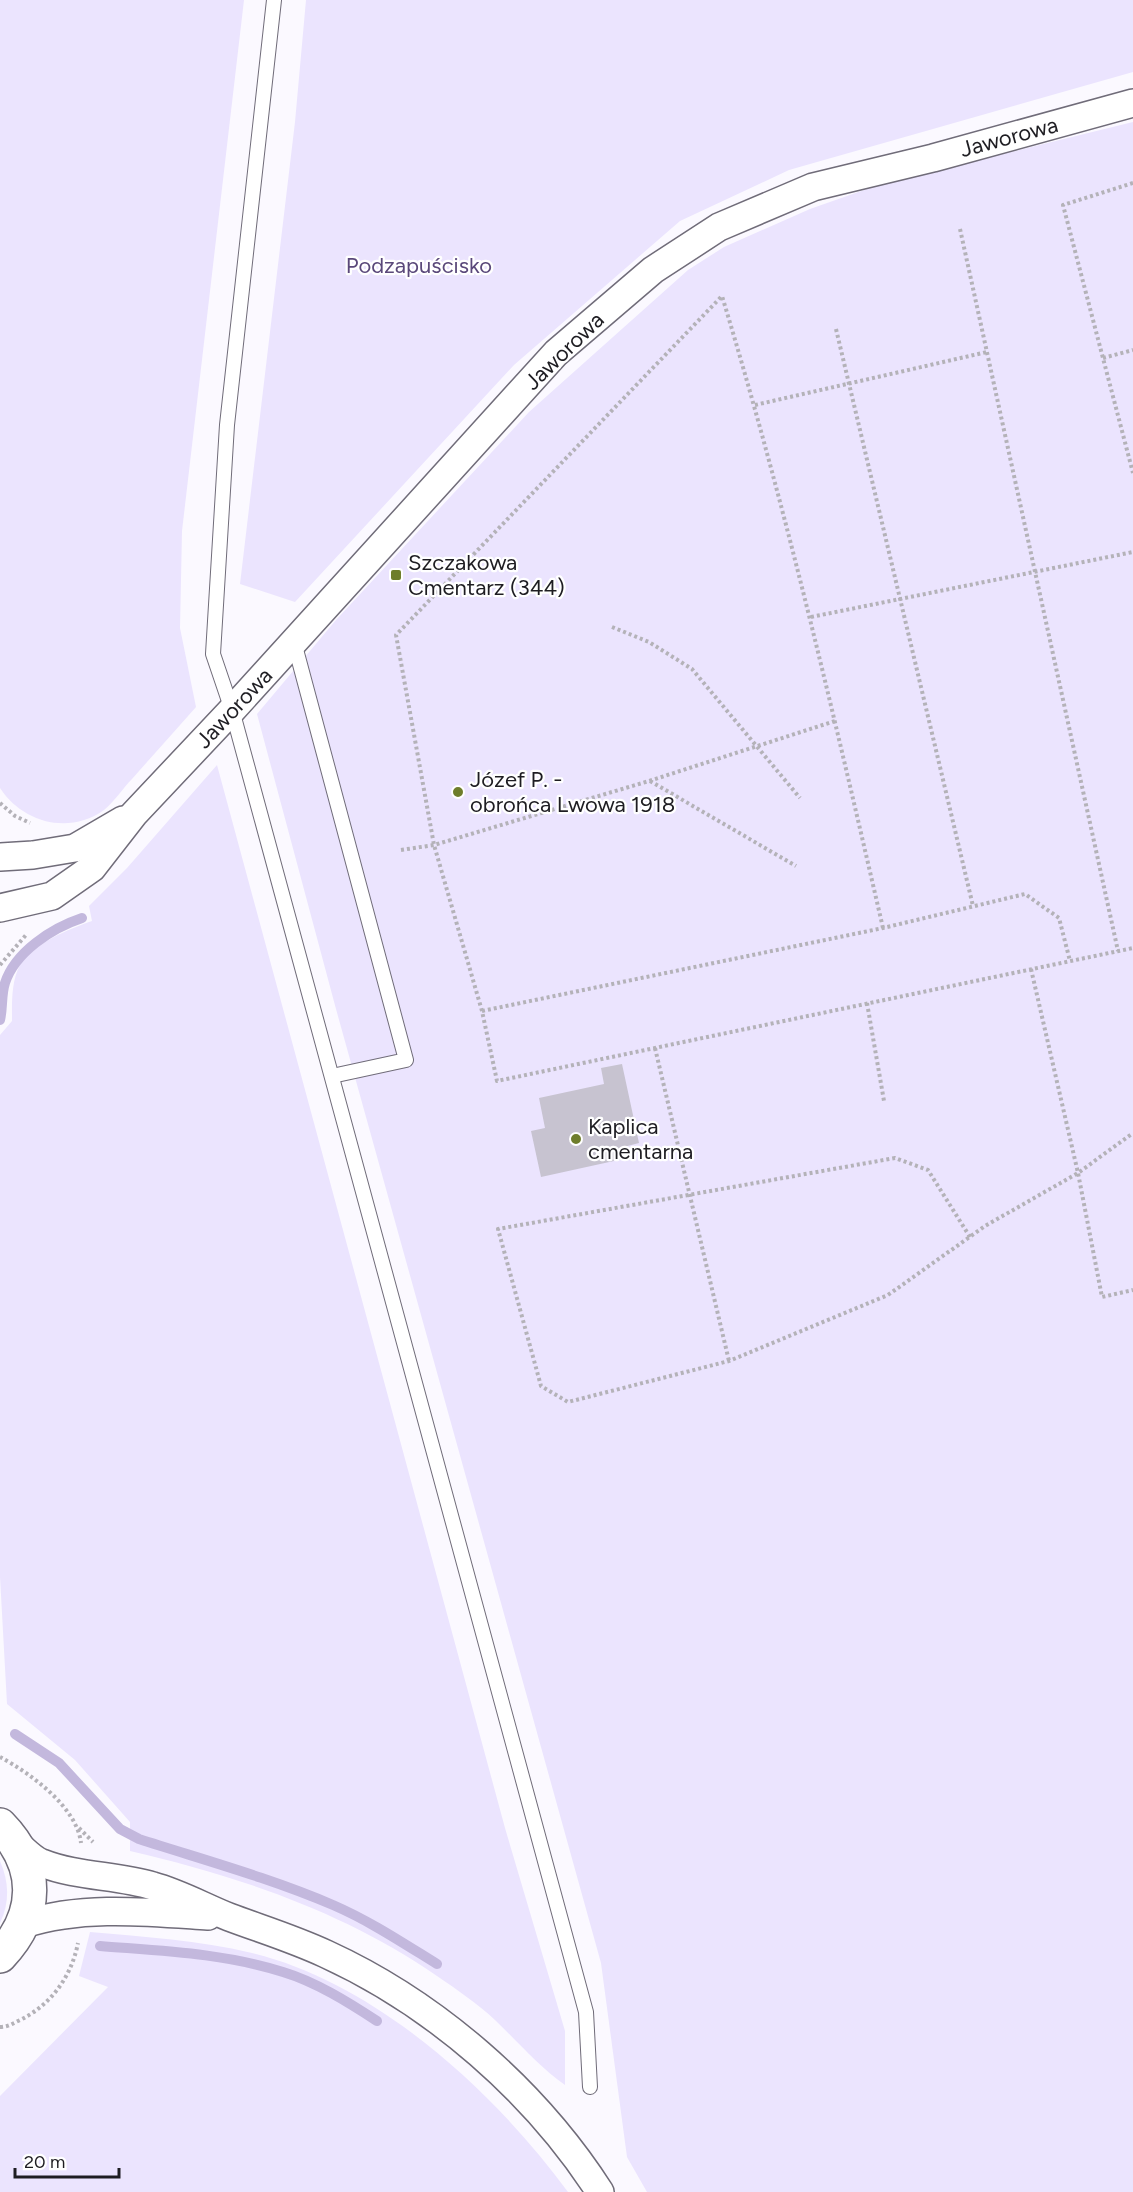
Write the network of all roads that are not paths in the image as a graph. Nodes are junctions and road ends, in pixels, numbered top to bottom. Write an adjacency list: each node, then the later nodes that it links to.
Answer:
1 (274, 0): 4 (lane)
2 (1133, 103): 3 (street, Jaworowa)
3 (294, 642): 4 (street, Jaworowa); 8 (lane)
4 (232, 710): 5 (street, Jaworowa); 8 (lane)
5 (134, 814): 6 (street, Jaworowa); 7 (street, Jaworowa)
6 (0, 856)
7 (0, 908)
8 (332, 1076): 13 (lane)
9 (8, 1835): 10 (street); 11 (street)
10 (231, 1917): 11 (street); 14 (street)
11 (24, 1924): 12 (street)
12 (0, 1956)
13 (590, 2087)
14 (600, 2192)

